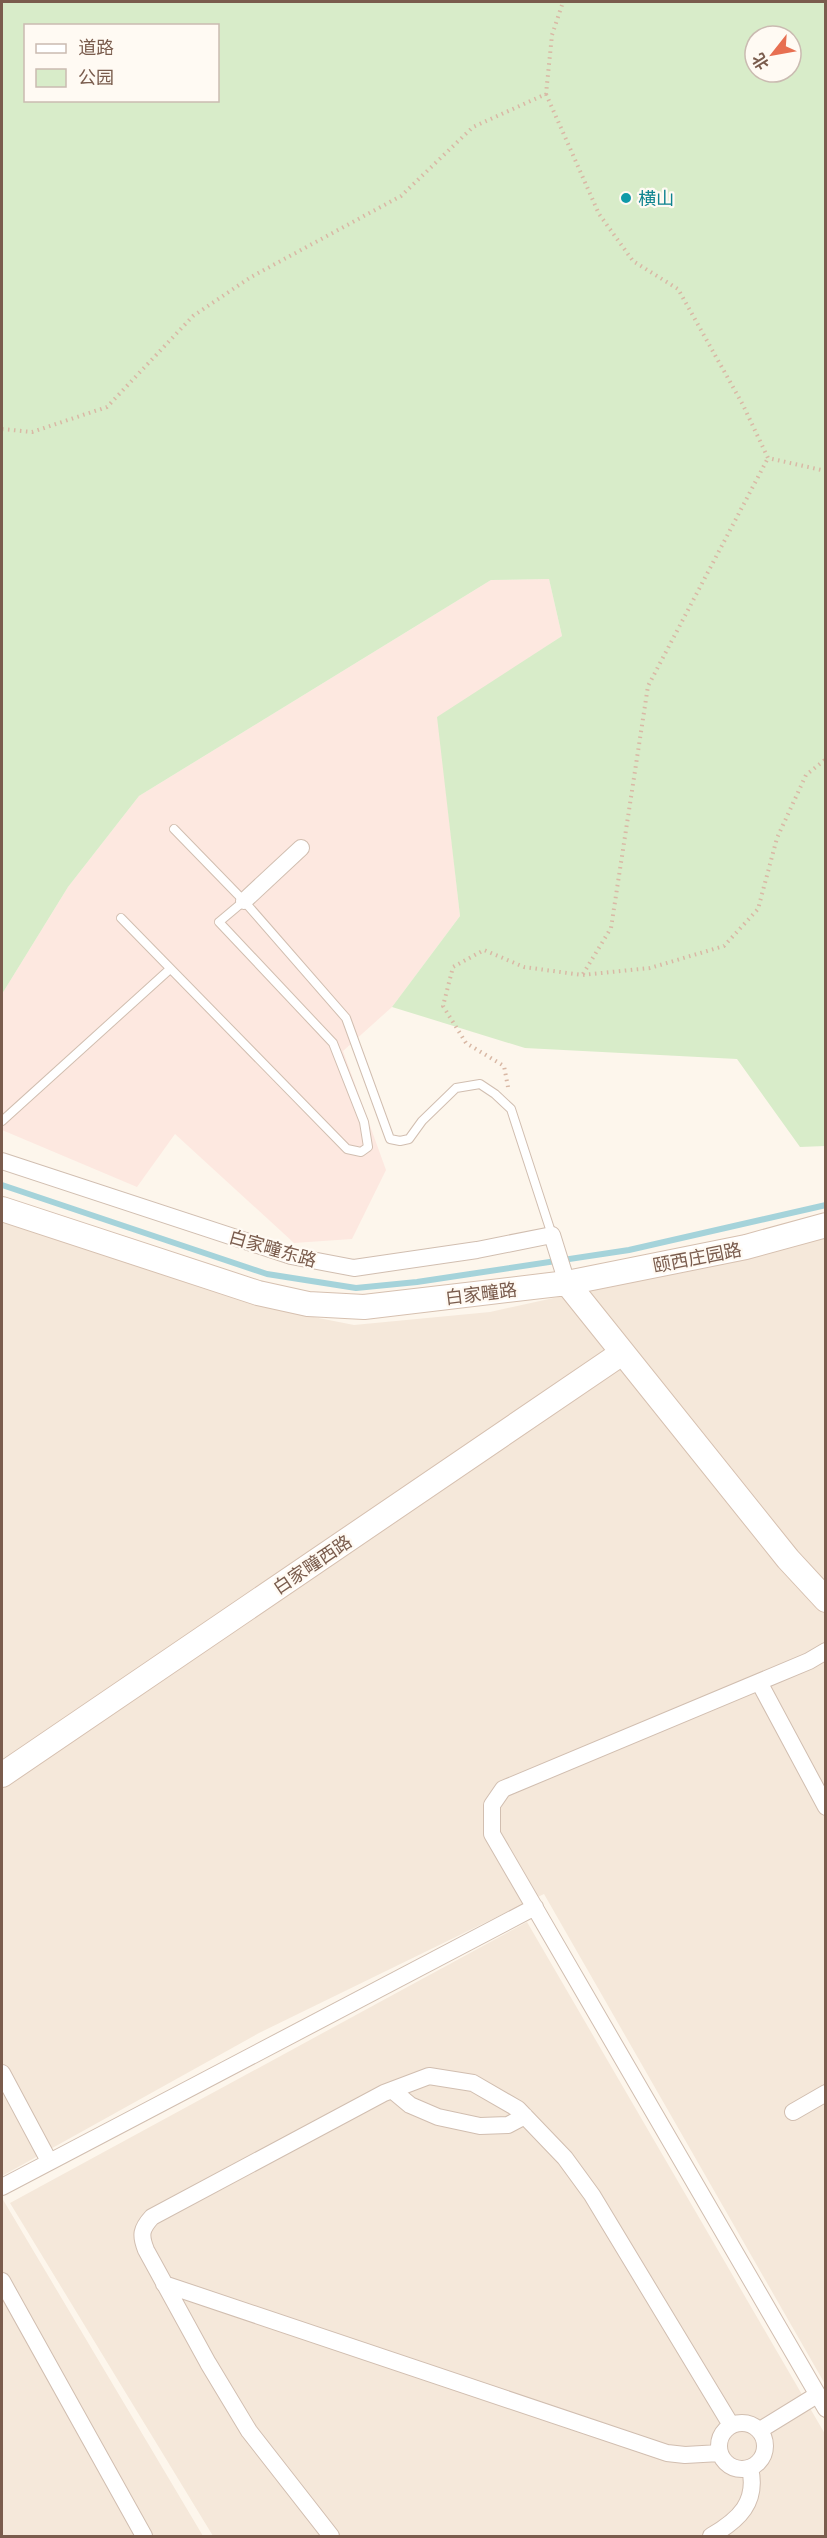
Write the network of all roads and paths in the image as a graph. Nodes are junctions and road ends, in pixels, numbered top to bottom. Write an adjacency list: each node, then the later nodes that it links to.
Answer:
1 (563, 2): 2 (path)
2 (546, 94): 3 (path); 4 (path)
3 (2, 429)
4 (768, 458): 5 (path); 12 (path)
5 (825, 471)
6 (825, 759): 12 (path)
7 (174, 829): 9 (lane)
8 (301, 848): 9 (street)
9 (244, 901): 11 (lane); 13 (lane)
10 (121, 918): 11 (lane)
11 (170, 969): 14 (lane)
12 (582, 975): 13 (path)
13 (511, 1110): 18 (lane)
14 (2, 1121)
15 (2, 1161): 18 (street, 白家疃东路)
16 (2, 1209): 19 (street, 白家疃路)
17 (825, 1225): 19 (street, 颐西庄园路)
18 (552, 1235): 19 (street)
19 (564, 1276): 20 (street)
20 (622, 1353): 21 (street); 24 (street, 白家疃西路)
21 (825, 1600)
22 (825, 1651): 23 (street)
23 (759, 1682): 25 (street); 26 (street)
24 (2, 1775)
25 (825, 1807)
26 (534, 1907): 32 (street); 36 (street)
27 (2, 2073): 32 (street)
28 (392, 2090): 31 (street); 31 (street); 35 (street)
29 (825, 2093): 30 (street)
30 (793, 2112)
31 (525, 2116): 37 (street)
32 (49, 2161): 33 (street)
33 (2, 2187)
34 (2, 2281): 41 (street)
35 (164, 2284): 39 (street); 42 (street)
36 (821, 2402): 38 (street)
37 (731, 2425): 38 (street); 39 (street)
38 (760, 2430): 40 (street)
39 (720, 2452): 40 (street)
40 (750, 2468): 43 (street)
41 (144, 2536)
42 (332, 2536)
43 (711, 2536)

